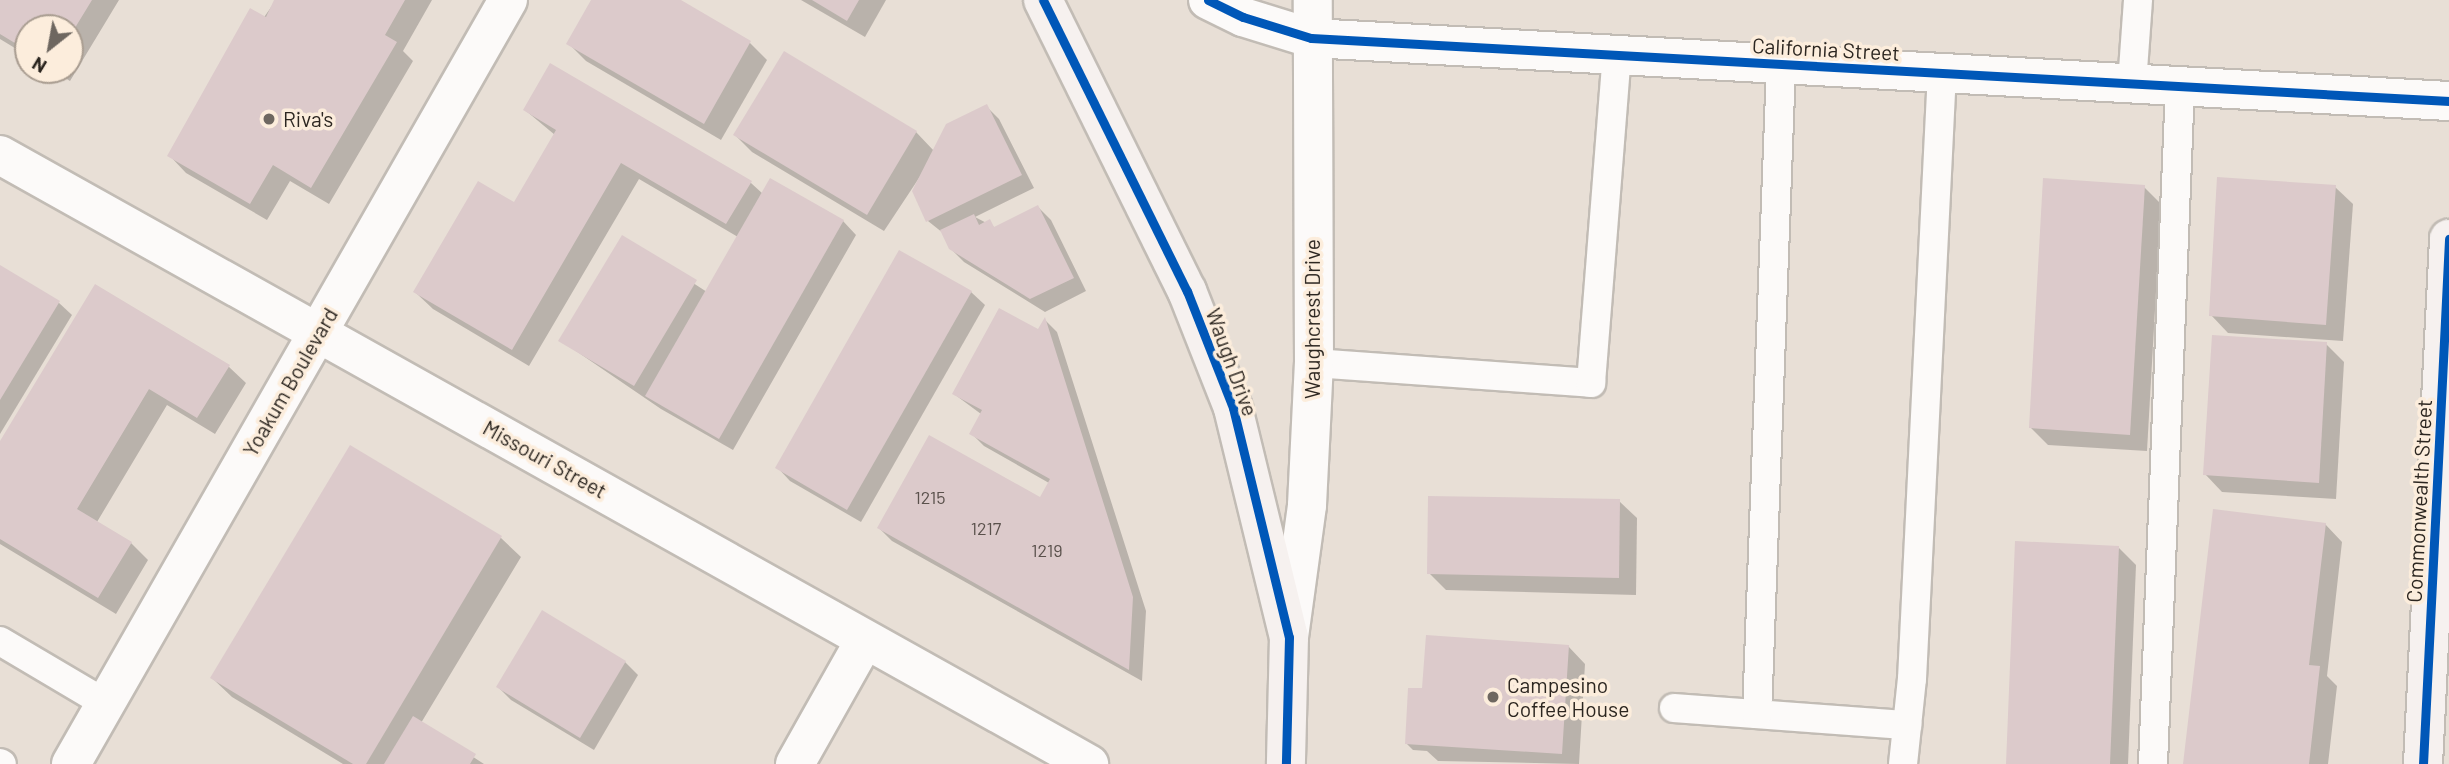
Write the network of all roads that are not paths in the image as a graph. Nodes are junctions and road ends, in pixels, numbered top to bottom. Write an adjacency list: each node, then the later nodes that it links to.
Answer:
1 (508, 0): 15 (street, Yoakum Boulevard)
2 (1043, 0): 17 (main road, Waugh Drive)
3 (1208, 0): 6 (street, California Street)
4 (1313, 0): 6 (street, Waughcrest Drive)
5 (2138, 0): 10 (lane)
6 (1311, 38): 7 (street, California Street); 16 (street, Waughcrest Drive)
7 (1617, 55): 8 (street, California Street); 16 (lane)
8 (1781, 65): 9 (street, California Street); 22 (lane)
9 (1942, 73): 10 (street, California Street); 23 (lane)
10 (2132, 84): 11 (street, California Street)
11 (2180, 86): 12 (street, California Street); 29 (lane)
12 (2449, 101)
13 (0, 155): 15 (street, Missouri Street)
14 (2449, 240): 30 (main road, Commonwealth Street)
15 (318, 333): 18 (street, Missouri Street); 20 (street, Yoakum Boulevard)
16 (1314, 363): 17 (street, Waughcrest Drive)
17 (1289, 637): 27 (main road, Waugh Drive)
18 (865, 639): 25 (street); 26 (street, Missouri Street)
19 (0, 641): 20 (lane)
20 (105, 703): 24 (street, Yoakum Boulevard)
21 (1674, 708): 22 (lane)
22 (1757, 714): 23 (lane)
23 (1907, 725): 28 (lane)
24 (71, 764)
25 (795, 764)
26 (1089, 764)
27 (1286, 764)
28 (1903, 764)
29 (2153, 764)
30 (2423, 764)

